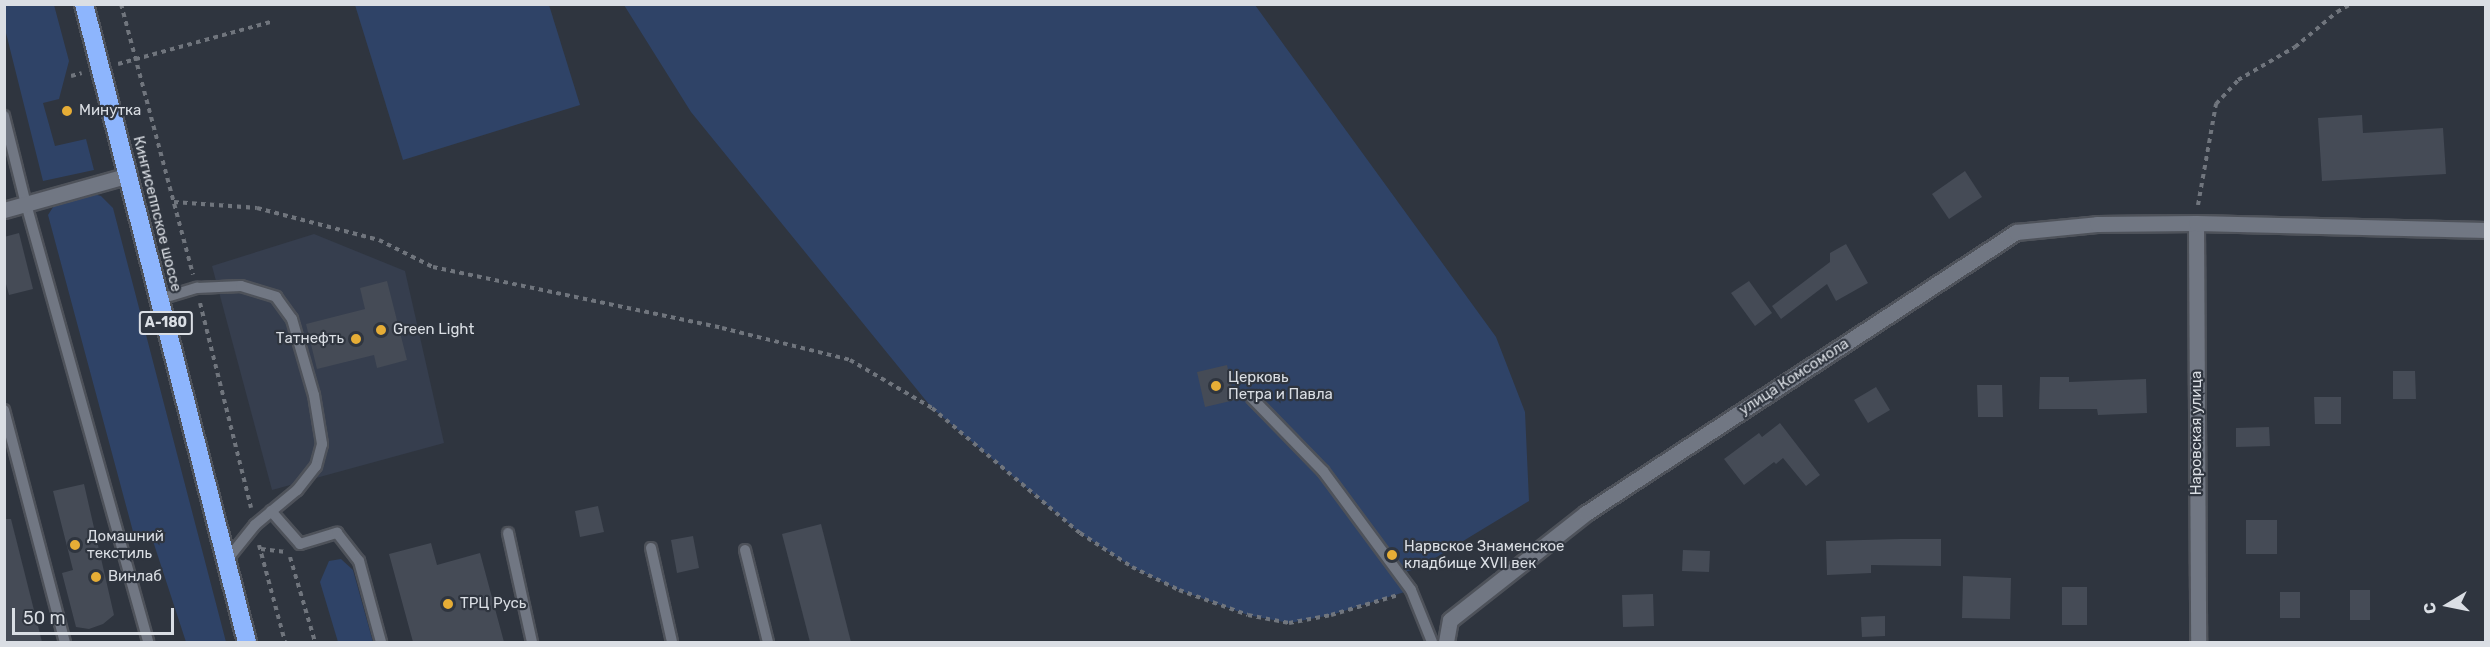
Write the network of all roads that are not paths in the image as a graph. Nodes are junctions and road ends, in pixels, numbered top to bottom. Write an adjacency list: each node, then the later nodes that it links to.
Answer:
1 (84, 4): 3 (highway, Кингисеппское шоссе / А-180)
2 (4, 116): 4 (lane)
3 (129, 175): 4 (street); 8 (highway, Кингисеппское шоссе / А-180)
4 (26, 204): 5 (street); 17 (lane)
5 (4, 210)
6 (2196, 223): 7 (street, улица Комсомола); 24 (street, улица Комсомола); 25 (street, Наровская улица)
7 (2486, 230)
8 (160, 299): 11 (lane); 15 (highway, Кингисеппское шоссе / А-180)
9 (1252, 398): 23 (lane)
10 (4, 410): 16 (lane)
11 (271, 511): 15 (lane); 19 (lane)
12 (508, 533): 20 (lane)
13 (651, 548): 21 (lane)
14 (746, 550): 22 (lane)
15 (226, 561): 18 (highway, Кингисеппское шоссе / А-180)
16 (65, 642)
17 (148, 642)
18 (247, 642)
19 (381, 642)
20 (532, 642)
21 (672, 642)
22 (768, 642)
23 (1432, 642)
24 (1446, 642)
25 (2198, 642)

